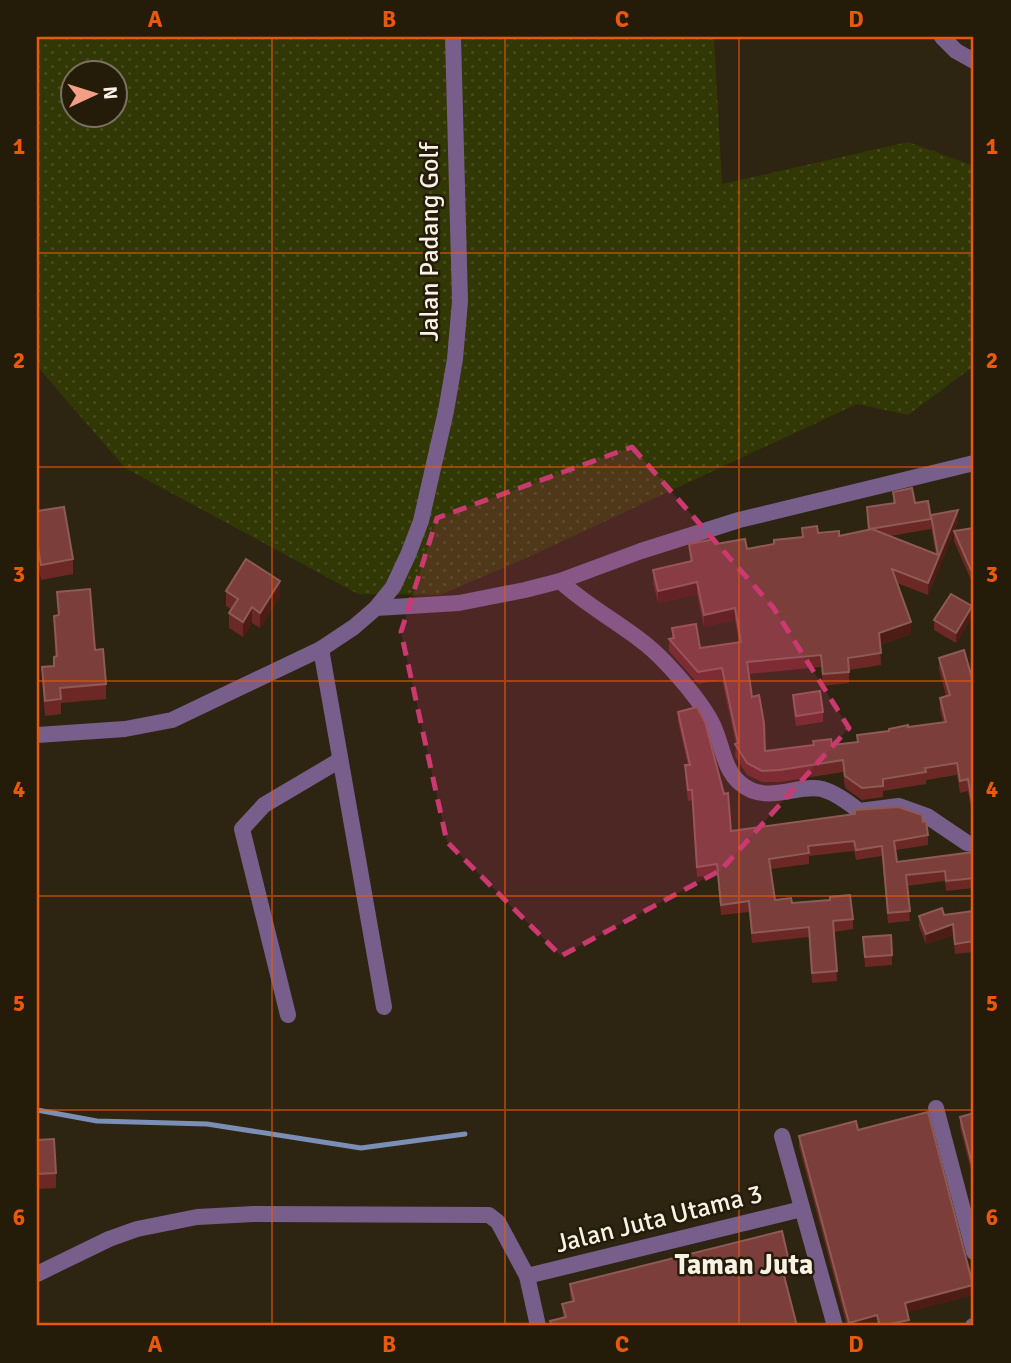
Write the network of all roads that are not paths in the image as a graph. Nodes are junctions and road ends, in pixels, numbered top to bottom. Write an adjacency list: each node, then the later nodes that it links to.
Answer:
1 (453, 37): 6 (street, Jalan Padang Golf)
2 (942, 37): 3 (street)
3 (974, 61)
4 (974, 463): 5 (street)
5 (560, 581): 6 (street); 10 (street)
6 (376, 608): 7 (street, Jalan Padang Golf)
7 (321, 649): 8 (street, Jalan Padang Golf); 9 (street)
8 (37, 735)
9 (340, 760): 11 (street); 12 (street)
10 (974, 844)
11 (384, 1007)
12 (288, 1015)
13 (936, 1108): 16 (street)
14 (782, 1136): 15 (street, Jalan Juta Utama 3)
15 (802, 1209): 18 (street, Jalan Juta Utama 3); 20 (street, Jalan Juta Utama 3)
16 (974, 1252)
17 (37, 1274): 18 (street)
18 (527, 1276): 19 (street)
19 (538, 1326)
20 (835, 1326)

